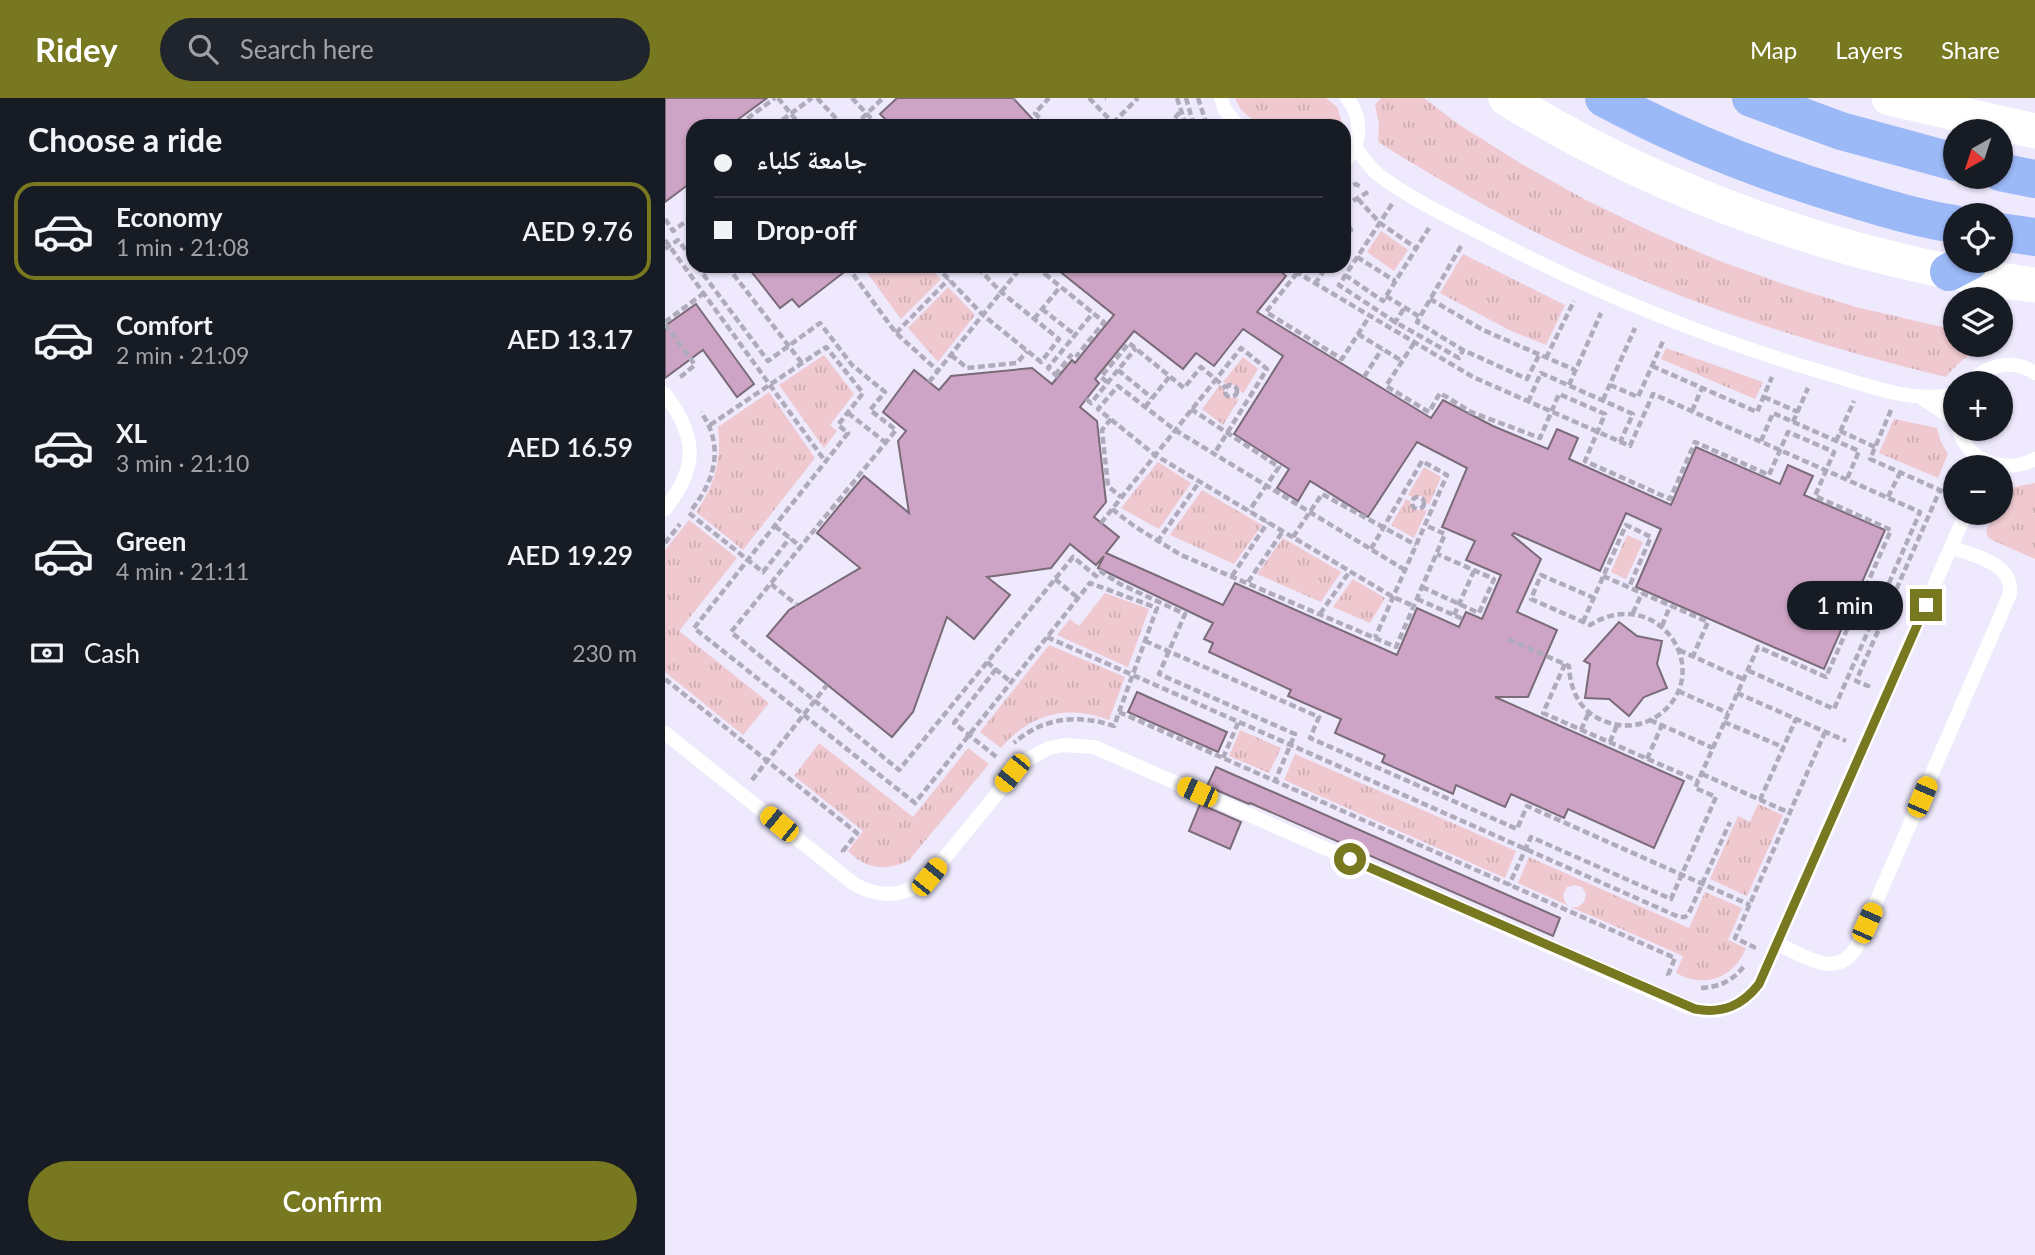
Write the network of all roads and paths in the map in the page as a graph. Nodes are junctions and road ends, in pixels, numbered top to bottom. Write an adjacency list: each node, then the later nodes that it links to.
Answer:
1 (777, 98): 18 (path); 20 (path)
2 (814, 98): 18 (path); 23 (path)
3 (852, 98): 19 (path)
4 (883, 98): 19 (path)
5 (1049, 98): 26 (path)
6 (1089, 98): 27 (path)
7 (1138, 98): 28 (path)
8 (1177, 98): 17 (path)
9 (1186, 98): 31 (path)
10 (1198, 98): 32 (path)
11 (1221, 98): 33 (lane)
12 (1347, 98): 35 (lane)
13 (1506, 98): 58 (street)
14 (1604, 98): 48 (highway)
15 (1751, 98): 37 (highway)
16 (1889, 98): 34 (street)
17 (1180, 111): 29 (path); 30 (path)
18 (790, 114): 21 (path); 22 (path)
19 (866, 114): 24 (path); 25 (path)
20 (747, 119)
21 (783, 119)
22 (795, 119)
23 (836, 119)
24 (861, 119)
25 (871, 119)
26 (1040, 119)
27 (1108, 119)
28 (1119, 119)
29 (1174, 119)
30 (1183, 119)
31 (1192, 119)
32 (1205, 119)
33 (1232, 119)
34 (2035, 131)
35 (1355, 147): 36 (lane); 39 (lane)
36 (1351, 153)
37 (1943, 159)
38 (1351, 166): 39 (lane)
39 (1379, 175): 42 (lane)
40 (2013, 175): 41 (highway)
41 (2035, 179)
42 (1402, 189): 49 (path); 133 (lane)
43 (1368, 191): 44 (path)
44 (1358, 199): 45 (path); 49 (path)
45 (1351, 202)
46 (665, 219): 47 (path)
47 (686, 221)
48 (1943, 221)
49 (1380, 223): 54 (path); 56 (path)
50 (1429, 228): 54 (path)
51 (665, 240): 53 (path)
52 (1461, 246): 80 (path)
53 (667, 248): 55 (path); 59 (path)
54 (1416, 248): 73 (path)
55 (686, 251)
56 (1357, 257): 57 (path); 73 (path)
57 (1351, 263)
58 (1943, 263)
59 (686, 271)
60 (688, 273): 78 (path)
61 (702, 273): 99 (path)
62 (732, 273): 99 (path)
63 (852, 273): 94 (path)
64 (943, 273): 72 (path)
65 (983, 273): 77 (path)
66 (1015, 273): 77 (path)
67 (1046, 273): 76 (path)
68 (1297, 273): 74 (path); 95 (path)
69 (1322, 273): 74 (path)
70 (1985, 273): 75 (street)
71 (1345, 275): 79 (path); 91 (path)
72 (949, 279): 86 (path); 94 (path)
73 (1395, 281): 79 (path)
74 (1315, 284): 87 (path)
75 (2035, 285)
76 (1060, 287): 83 (path); 84 (path)
77 (1001, 292): 86 (path); 89 (path)
78 (704, 293): 90 (path); 123 (path)
79 (1386, 296): 82 (path)
80 (1430, 299): 88 (path); 106 (path)
81 (1574, 301): 108 (path)
82 (1405, 307): 88 (path); 91 (path)
83 (1042, 309): 89 (path); 96 (path)
84 (1093, 313): 96 (path); 107 (path)
85 (1601, 313): 113 (path)
86 (983, 315): 104 (path); 105 (path)
87 (1369, 317): 93 (path); 95 (path)
88 (1420, 317): 103 (path)
89 (1034, 319): 104 (path)
90 (665, 322)
91 (1395, 322): 93 (path); 103 (path)
92 (1635, 328): 125 (path)
93 (1390, 329): 98 (path)
94 (896, 332): 114 (path)
95 (1358, 334): 102 (path)
96 (1075, 335): 100 (path)
97 (1664, 339): 111 (path)
98 (1414, 343): 109 (path); 138 (path)
99 (789, 346): 110 (path); 160 (path)
100 (1065, 348): 107 (path); 107 (path)
101 (1136, 348): 112 (path); 117 (path); 122 (path)
102 (1382, 349): 109 (path); 118 (path)
103 (1463, 350): 106 (path)
104 (1027, 351): 105 (path)
105 (951, 355): 114 (path)
106 (1539, 355): 108 (path)
107 (1075, 357)
108 (1546, 358): 113 (path)
109 (1402, 361): 145 (path)
110 (801, 363): 123 (path); 144 (path)
111 (1652, 366): 125 (path); 126 (path)
112 (1118, 370): 122 (path); 132 (path)
113 (1575, 370): 124 (path)
114 (939, 371): 121 (path)
115 (1983, 371): 116 (lane)
116 (2035, 373)
117 (1170, 376): 120 (path); 132 (path)
118 (1364, 377)
119 (1772, 377): 131 (path)
120 (1216, 379): 136 (path); 136 (path); 141 (path)
121 (929, 382)
122 (1107, 382): 134 (path)
123 (771, 384): 150 (path); 166 (path)
124 (1569, 385): 128 (path); 138 (path)
125 (1610, 385): 135 (path)
126 (1702, 388): 131 (path); 143 (path)
127 (1808, 388): 146 (path)
128 (1586, 393): 135 (path); 139 (path)
129 (665, 394): 178 (lane)
130 (1943, 395): 133 (lane)
131 (1763, 397): 146 (path)
132 (1152, 398): 140 (path)
133 (1921, 398): 147 (lane)
134 (1086, 399)
135 (1603, 400): 158 (path)
136 (1247, 401): 155 (path)
137 (1854, 401): 152 (path)
138 (1528, 402): 145 (path)
139 (1581, 404): 145 (path); 153 (path)
140 (1145, 407): 148 (path); 151 (path)
141 (1191, 409): 151 (path); 155 (path)
142 (1891, 410): 161 (path)
143 (1692, 411): 156 (path); 158 (path)
144 (848, 412): 160 (path); 166 (path)
145 (1551, 412): 153 (path)
146 (1798, 412): 149 (path)
147 (1943, 412)
148 (1111, 419): 164 (path); 176 (path)
149 (1793, 422): 154 (path); 156 (path)
150 (710, 425)
151 (1175, 430): 163 (path); 164 (path)
152 (1840, 431): 157 (path); 161 (path)
153 (1597, 432): 158 (path); 162 (path)
154 (1816, 432): 157 (path); 159 (path)
155 (1227, 434): 163 (path); 172 (path)
156 (1761, 441): 162 (path)
157 (1836, 441): 170 (path)
158 (1621, 442)
159 (1811, 442): 162 (path); 168 (path)
160 (886, 443): 195 (path)
161 (1875, 447): 169 (path)
162 (1780, 450): 168 (path)
163 (1214, 454): 172 (path)
164 (1155, 455): 171 (path); 176 (path)
165 (2035, 459): 167 (lane)
166 (825, 461): 188 (path)
167 (2013, 466)
168 (1826, 470): 170 (path); 237 (path)
169 (1900, 473): 173 (path); 177 (path)
170 (1847, 479): 177 (path)
171 (1200, 481): 181 (path); 193 (path)
172 (1266, 486): 181 (path); 182 (path)
173 (1940, 490): 174 (path); 238 (path)
174 (1943, 491)
175 (1402, 494): 180 (path); 180 (path); 189 (path)
176 (1121, 497): 179 (path)
177 (1888, 497): 237 (path)
178 (665, 509)
179 (1112, 509): 185 (path); 193 (path)
180 (1432, 510): 186 (path)
181 (1249, 511): 184 (path)
182 (1310, 512): 189 (path); 191 (path); 197 (path)
183 (689, 513): 199 (path)
184 (1268, 522): 190 (path); 203 (path)
185 (1101, 523)
186 (1425, 525): 194 (path); 198 (path)
187 (1961, 525): 196 (lane)
188 (775, 526): 192 (path); 199 (path)
189 (1383, 529): 194 (path); 197 (path)
190 (1283, 531): 191 (path); 206 (path)
191 (1293, 537): 202 (path)
192 (790, 538): 195 (path); 199 (path)
193 (1157, 542): 203 (path)
194 (1416, 545): 200 (path)
195 (801, 547): 207 (path)
196 (1951, 547): 266 (lane); 286 (lane)
197 (1371, 549): 200 (path)
198 (1437, 554): 201 (path); 208 (path)
199 (748, 560): 250 (path)
200 (1405, 570): 211 (path)
201 (1474, 570): 215 (path); 215 (path)
202 (1350, 571): 211 (path); 221 (path)
203 (1232, 576): 206 (path)
204 (1603, 576): 209 (path); 209 (path); 213 (path)
205 (1055, 579): 212 (path); 232 (path); 234 (path)
206 (1248, 582): 221 (path)
207 (771, 583): 217 (path); 246 (path)
208 (1422, 587): 214 (path); 215 (path)
209 (1629, 587): 210 (path)
210 (1642, 593): 219 (path); 220 (path)
211 (1393, 597): 218 (path); 228 (path)
212 (1078, 598): 227 (path); 230 (path)
213 (1594, 598): 224 (path); 224 (path)
214 (1417, 599): 218 (path); 222 (path)
215 (1459, 604): 222 (path)
216 (1904, 604): 226 (path)
217 (797, 605)
218 (1414, 606): 228 (path)
219 (1670, 606): 225 (path); 233 (path)
220 (1633, 613): 224 (path); 225 (path)
221 (1320, 614): 228 (path)
222 (1454, 615): 223 (path)
223 (1462, 619)
224 (1583, 622)
225 (1662, 626): 231 (path)
226 (1893, 628)
227 (1047, 637): 239 (path); 242 (path)
228 (1375, 638)
229 (1508, 639): 235 (path)
230 (1145, 640): 232 (path); 239 (path)
231 (1679, 649): 233 (path); 244 (path)
232 (1168, 651): 262 (path); 282 (path)
233 (1693, 656): 241 (path)
234 (987, 662): 236 (path); 246 (path)
235 (1565, 664): 248 (path); 257 (path)
236 (996, 669): 242 (path); 260 (path)
237 (1747, 670): 241 (path)
238 (1873, 674)
239 (1132, 676): 247 (path); 254 (path)
240 (665, 679): 271 (path)
241 (1744, 679): 245 (path)
242 (1011, 682): 260 (path)
243 (827, 685): 246 (path)
244 (1678, 691): 249 (path); 252 (path)
245 (1737, 693): 249 (path); 251 (path)
246 (814, 701): 250 (path)
247 (1119, 712): 263 (path); 268 (path)
248 (1589, 712): 255 (path); 257 (path)
249 (1728, 713): 253 (path)
250 (803, 715): 260 (path); 271 (path)
251 (1795, 719): 258 (path); 264 (path)
252 (1650, 720): 255 (path); 256 (path)
253 (1724, 722): 264 (path); 265 (path)
254 (1238, 723): 262 (path); 268 (path)
255 (1617, 725): 261 (path)
256 (1662, 725): 265 (path); 270 (path)
257 (1581, 730): 261 (path)
258 (1825, 732): 266 (path); 278 (path)
259 (665, 733): 276 (lane)
260 (969, 735): 269 (path)
261 (1610, 742): 270 (path)
262 (1290, 746): 274 (path); 280 (path)
263 (1010, 747)
264 (1783, 747): 277 (path)
265 (1713, 748): 273 (path)
266 (1862, 748): 286 (lane)
267 (1004, 753): 269 (path)
268 (1223, 758): 274 (path)
269 (999, 759): 272 (path)
270 (1647, 759): 275 (path)
271 (767, 761): 276 (path); 281 (path)
272 (991, 770)
273 (1702, 774): 275 (path); 277 (path)
274 (1275, 781): 284 (path)
275 (1698, 781): 282 (path)
276 (741, 794): 286 (lane)
277 (1760, 800): 278 (path)
278 (1790, 813): 285 (path)
279 (1730, 822): 283 (path)
280 (1525, 850): 282 (path); 283 (path); 284 (path)
281 (851, 859)
282 (1682, 875): 283 (path)
283 (1702, 884): 285 (path)
284 (1509, 885): 289 (path)
285 (1750, 905): 287 (path)
286 (1777, 943)
287 (1751, 955)
288 (1747, 962): 290 (path)
289 (1679, 983)
290 (1691, 987)

